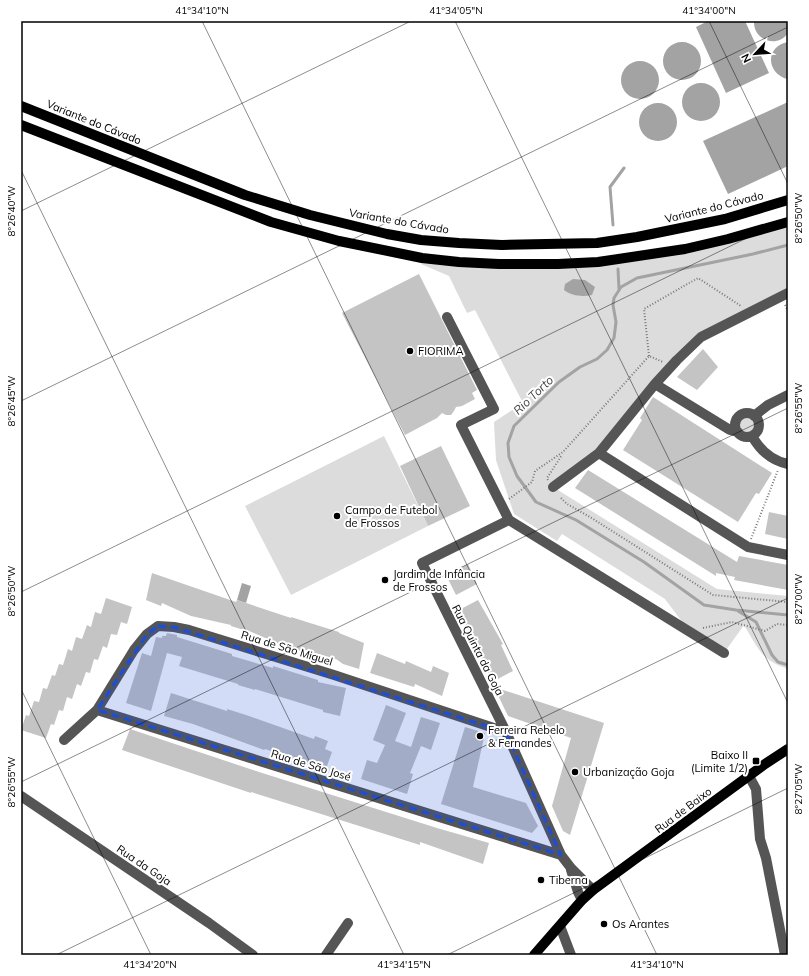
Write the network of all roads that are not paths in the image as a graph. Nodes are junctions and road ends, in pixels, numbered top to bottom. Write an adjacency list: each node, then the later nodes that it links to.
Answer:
1 (21, 106): 3 (main road, Variante do Cávado)
2 (21, 125): 4 (main road)
3 (788, 200)
4 (788, 222)
5 (788, 293): 7 (street)
6 (447, 317): 15 (street)
7 (655, 384): 10 (street); 12 (street)
8 (788, 395): 9 (street)
9 (754, 416): 10 (street); 11 (street)
10 (738, 432): 11 (street)
11 (752, 436): 13 (street)
12 (598, 453): 14 (street); 16 (street)
13 (785, 463)
14 (553, 487)
15 (509, 520): 17 (street); 19 (street, Rua Quinta da Goja)
16 (788, 555)
17 (724, 653)
18 (97, 710): 19 (street, Rua de São Miguel); 20 (street); 24 (street, Rua de São José)
19 (506, 732): 24 (street, Rua Quinta da Goja)
20 (64, 740)
21 (788, 749): 22 (main road, Rua de Baixo)
22 (749, 776): 26 (main road, Rua de Baixo); 35 (street)
23 (21, 796): 32 (street, Rua da Goja)
24 (562, 855): 25 (street, Rua Quinta da Goja)
25 (570, 868): 26 (street, Rua Quinta da Goja); 27 (street, Rua Quinta da Goja)
26 (594, 890): 27 (main road, Rua de Baixo)
27 (582, 900): 29 (main road, Rua de Baixo)
28 (348, 923): 33 (street)
29 (560, 926): 30 (main road, Rua de Baixo); 31 (street)
30 (551, 936): 31 (street); 34 (main road, Rua de Baixo)
31 (570, 953)
32 (253, 955)
33 (326, 955)
34 (534, 955)
35 (785, 955)

